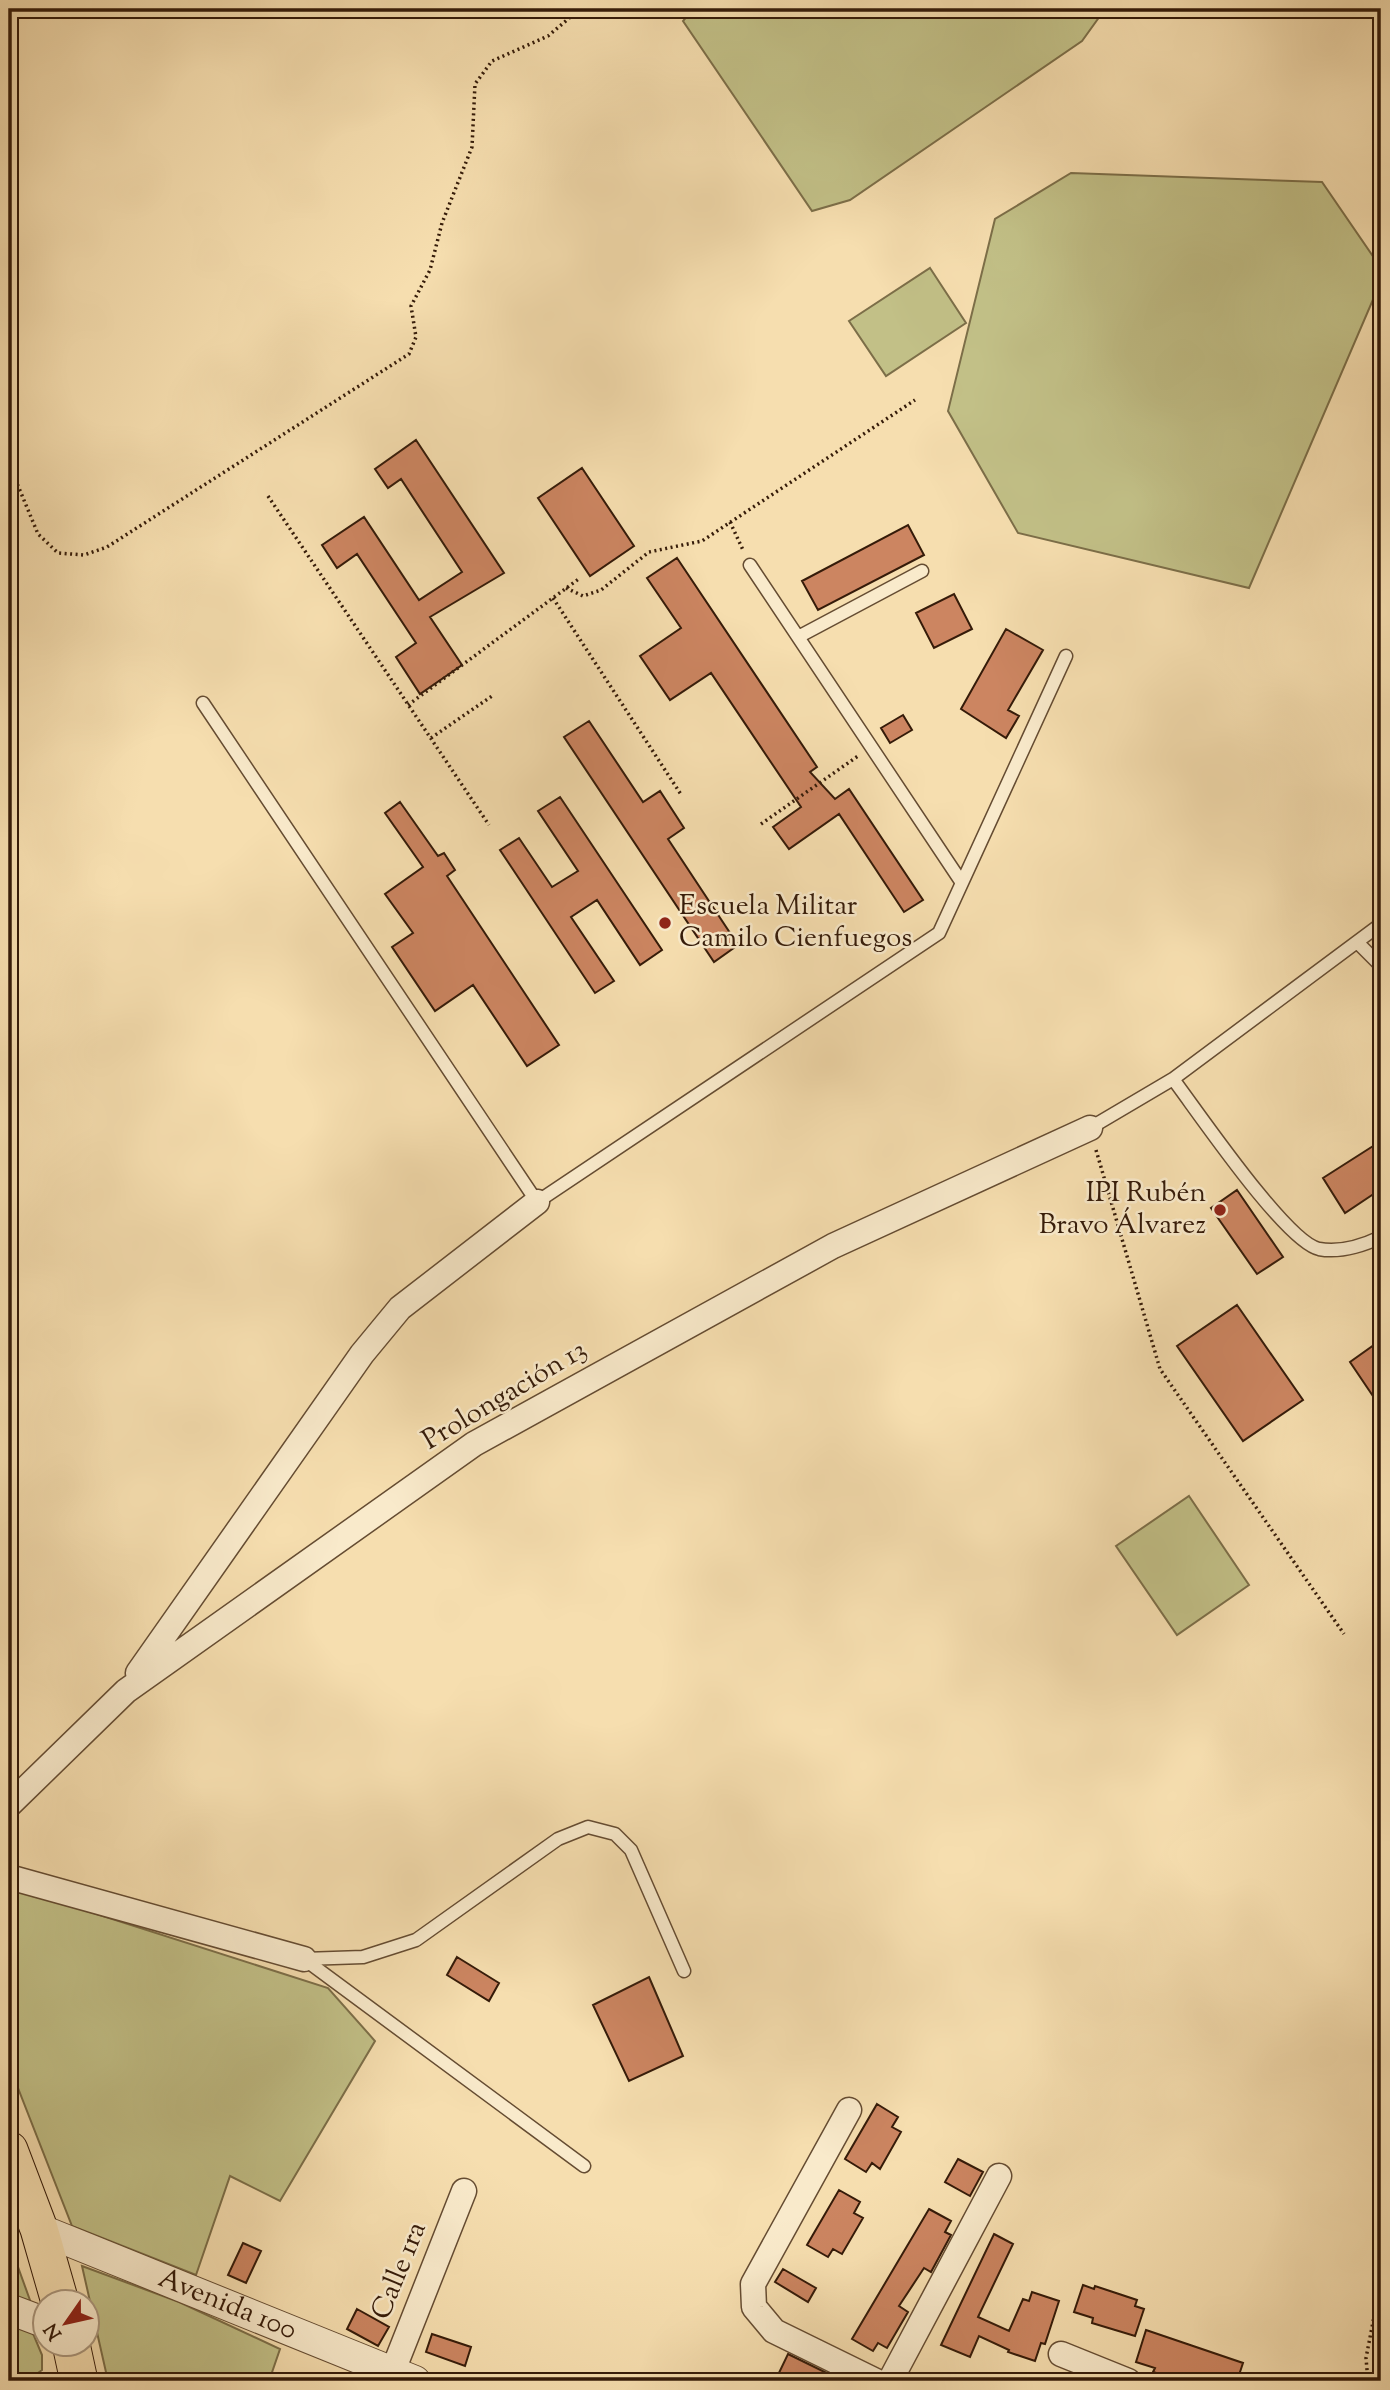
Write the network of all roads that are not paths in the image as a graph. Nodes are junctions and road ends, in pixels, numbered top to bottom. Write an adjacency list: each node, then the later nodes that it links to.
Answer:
1 (750, 565): 3 (lane)
2 (922, 571): 3 (lane)
3 (798, 637): 6 (lane)
4 (1066, 656): 6 (lane)
5 (203, 703): 12 (lane)
6 (962, 883): 12 (lane)
7 (1381, 925): 8 (lane)
8 (1358, 943): 9 (lane); 10 (lane)
9 (1381, 965)
10 (1173, 1079): 11 (lane); 13 (lane)
11 (1090, 1128): 14 (street, Prolongación 13)
12 (537, 1202): 14 (street)
13 (1381, 1237)
14 (126, 1690): 15 (street, Prolongación 13)
15 (9, 1805)
16 (9, 1877): 17 (street)
17 (304, 1959): 18 (lane); 21 (lane)
18 (684, 1971)
19 (849, 2110): 32 (street)
20 (9, 2150): 24 (main road)
21 (584, 2166)
22 (999, 2176): 33 (street)
23 (464, 2191): 30 (street, Calle 1ra)
24 (38, 2229): 25 (main road); 30 (street, Avenida 100)
25 (56, 2288)
26 (9, 2309): 27 (street)
27 (32, 2318)
28 (1061, 2354): 34 (street)
29 (74, 2358): 31 (main road)
30 (403, 2378)
31 (79, 2381)
32 (876, 2381)
33 (890, 2381)
34 (1128, 2381)

